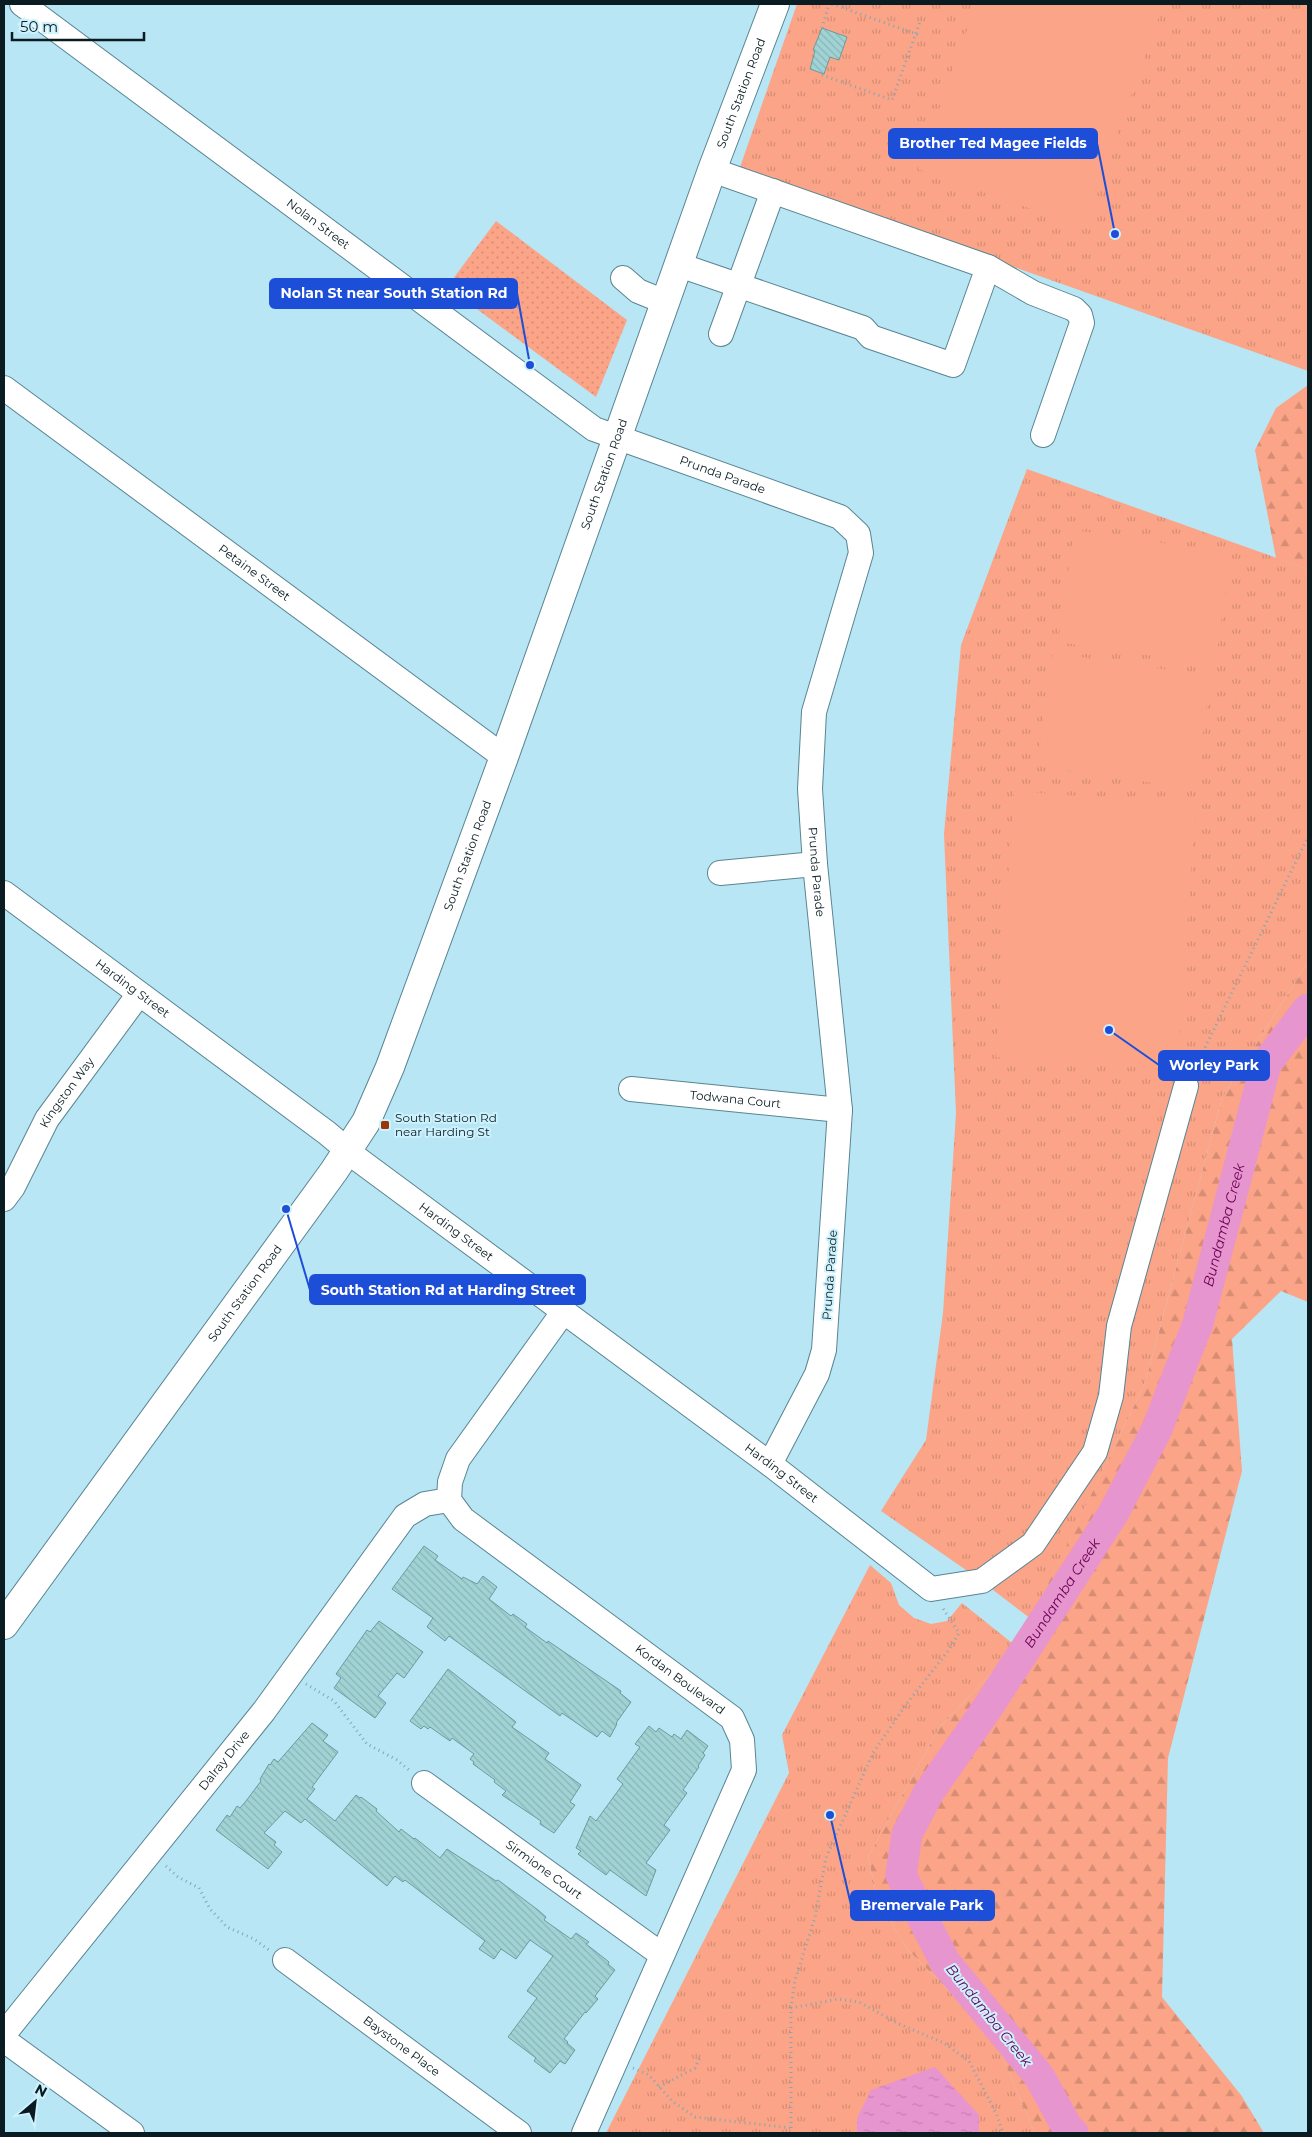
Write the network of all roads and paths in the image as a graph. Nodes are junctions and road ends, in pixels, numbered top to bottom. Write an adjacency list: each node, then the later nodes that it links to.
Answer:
1 (22, 4): 18 (street, Nolan Street)
2 (774, 4): 8 (main road, South Station Road)
3 (831, 4): 5 (path); 6 (path)
4 (921, 20): 6 (path)
5 (822, 28)
6 (918, 35): 7 (path)
7 (822, 74)
8 (712, 170): 9 (street); 10 (main road, South Station Road)
9 (773, 191): 11 (street); 13 (street)
10 (679, 265): 13 (street); 14 (main road, South Station Road)
11 (988, 267): 13 (street); 17 (street)
12 (622, 278): 14 (street)
13 (739, 285): 15 (street)
14 (665, 302): 18 (main road, South Station Road)
15 (721, 334)
16 (4, 388): 19 (street, Petaine Street)
17 (1042, 435)
18 (616, 438): 19 (main road, South Station Road); 21 (street, Prunda Parade)
19 (504, 757): 28 (main road, South Station Road)
20 (1308, 837): 25 (path)
21 (815, 864): 22 (street); 27 (street, Prunda Parade)
22 (720, 874)
23 (4, 893): 24 (street, Harding Street)
24 (139, 994): 28 (street, Harding Street); 29 (street, Kingston Way)
25 (1186, 1086): 33 (street)
26 (631, 1089): 27 (street, Todwana Court)
27 (840, 1110): 31 (street, Prunda Parade)
28 (348, 1150): 30 (street, Harding Street); 34 (main road, South Station Road)
29 (4, 1199)
30 (564, 1311): 31 (street, Harding Street); 32 (street)
31 (770, 1464): 33 (street, Harding Street)
32 (449, 1500): 35 (street, Dalray Drive); 38 (street, Kordan Boulevard)
33 (931, 1589): 40 (path)
34 (4, 1625)
35 (290, 1675): 36 (path); 37 (street, Dalray Drive)
36 (424, 1783): 38 (street, Sirmione Court)
37 (150, 1852): 39 (path); 41 (street, Dalray Drive)
38 (662, 1955): 44 (street, Kordan Boulevard)
39 (285, 1960): 48 (street, Baystone Place)
40 (791, 2008): 46 (path); 51 (path)
41 (4, 2034)
42 (4, 2040): 47 (street)
43 (701, 2055): 45 (path)
44 (616, 2061): 45 (path); 49 (street, Kordan Boulevard)
45 (659, 2087): 46 (path)
46 (791, 2128): 50 (path)
47 (132, 2133)
48 (519, 2133)
49 (584, 2133)
50 (791, 2133)
51 (1003, 2133)

